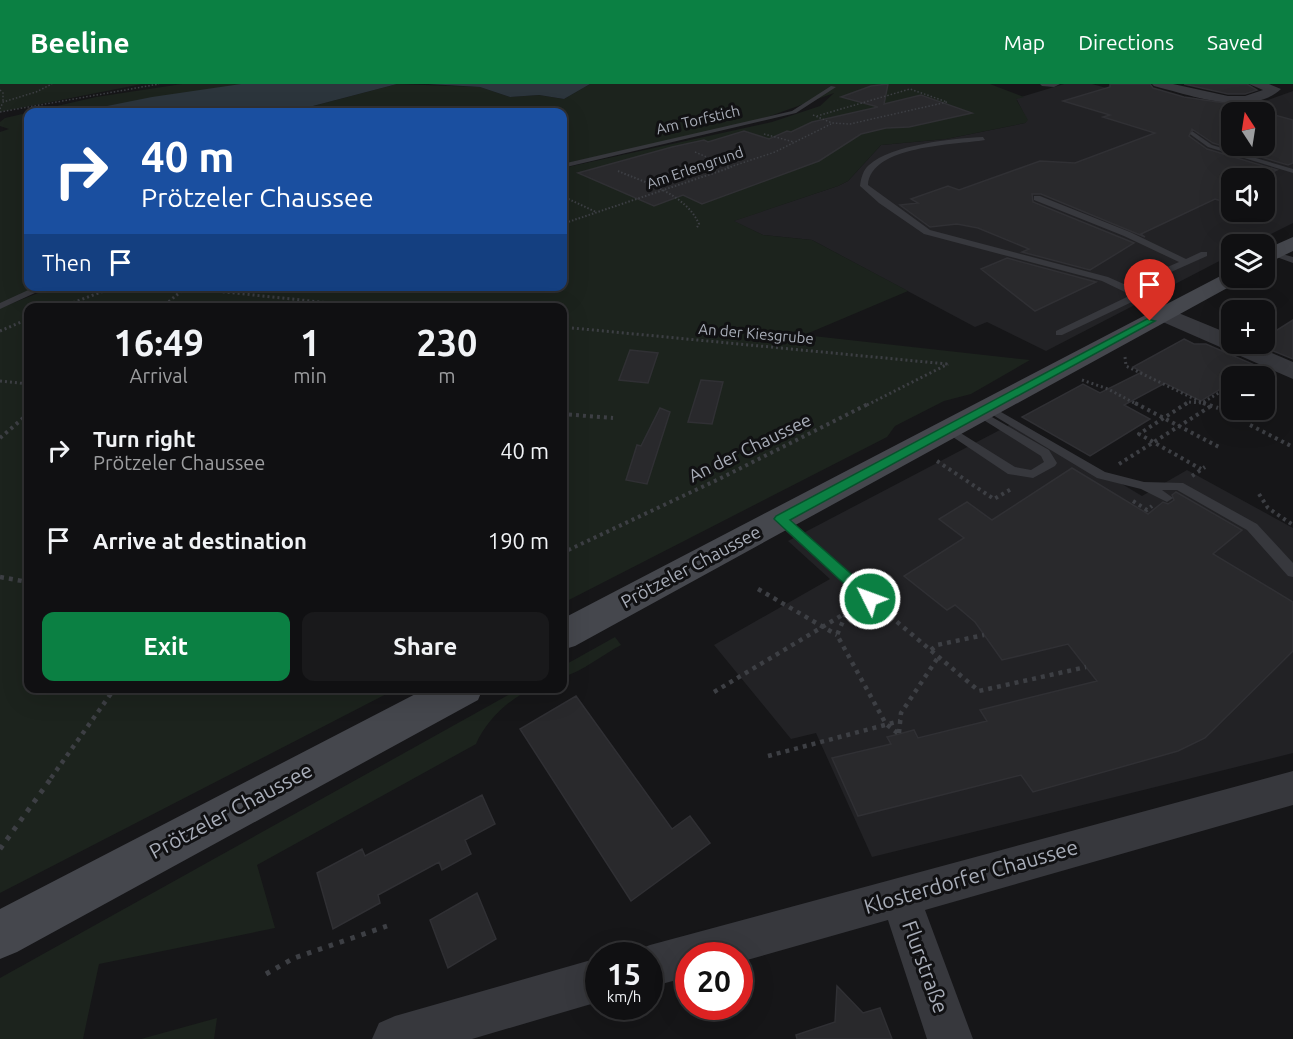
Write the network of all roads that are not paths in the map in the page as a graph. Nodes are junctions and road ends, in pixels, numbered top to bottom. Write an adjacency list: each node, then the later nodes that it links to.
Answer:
1 (1046, 84): 2 (street)
2 (1054, 84)
3 (1158, 84): 4 (street)
4 (1255, 84)
5 (833, 87): 8 (lane, Am Torfstich)
6 (1192, 133): 9 (lane)
7 (983, 139): 16 (lane)
8 (567, 165)
9 (1293, 171)
10 (1037, 198): 14 (lane)
11 (1293, 243): 13 (main road)
12 (1204, 254): 14 (lane)
13 (1277, 257)
14 (1186, 262): 16 (lane)
15 (1221, 282): 20 (main road, Prötzeler Chaussee)
16 (1126, 288): 18 (lane)
17 (34, 291): 19 (lane)
18 (1134, 297): 20 (lane); 21 (lane)
19 (0, 306)
20 (1164, 314): 22 (street); 23 (main road, Prötzeler Chaussee)
21 (1059, 333)
22 (1293, 371)
23 (983, 410): 24 (main road, Prötzeler Chaussee); 24 (lane); 25 (lane)
24 (955, 434): 27 (main road, Prötzeler Chaussee)
25 (1144, 486): 26 (lane); 28 (lane)
26 (1166, 498)
27 (781, 519): 29 (lane); 30 (main road, Prötzeler Chaussee)
28 (1293, 572)
29 (870, 599)
30 (567, 633)
31 (455, 693): 34 (main road, Prötzeler Chaussee)
32 (1293, 788): 33 (street, Klosterdorfer Chaussee)
33 (898, 896): 35 (street, Klosterdorfer Chaussee); 38 (street, Flurstraße)
34 (0, 935)
35 (663, 962)
36 (585, 984): 37 (street)
37 (395, 1039)
38 (950, 1039)

